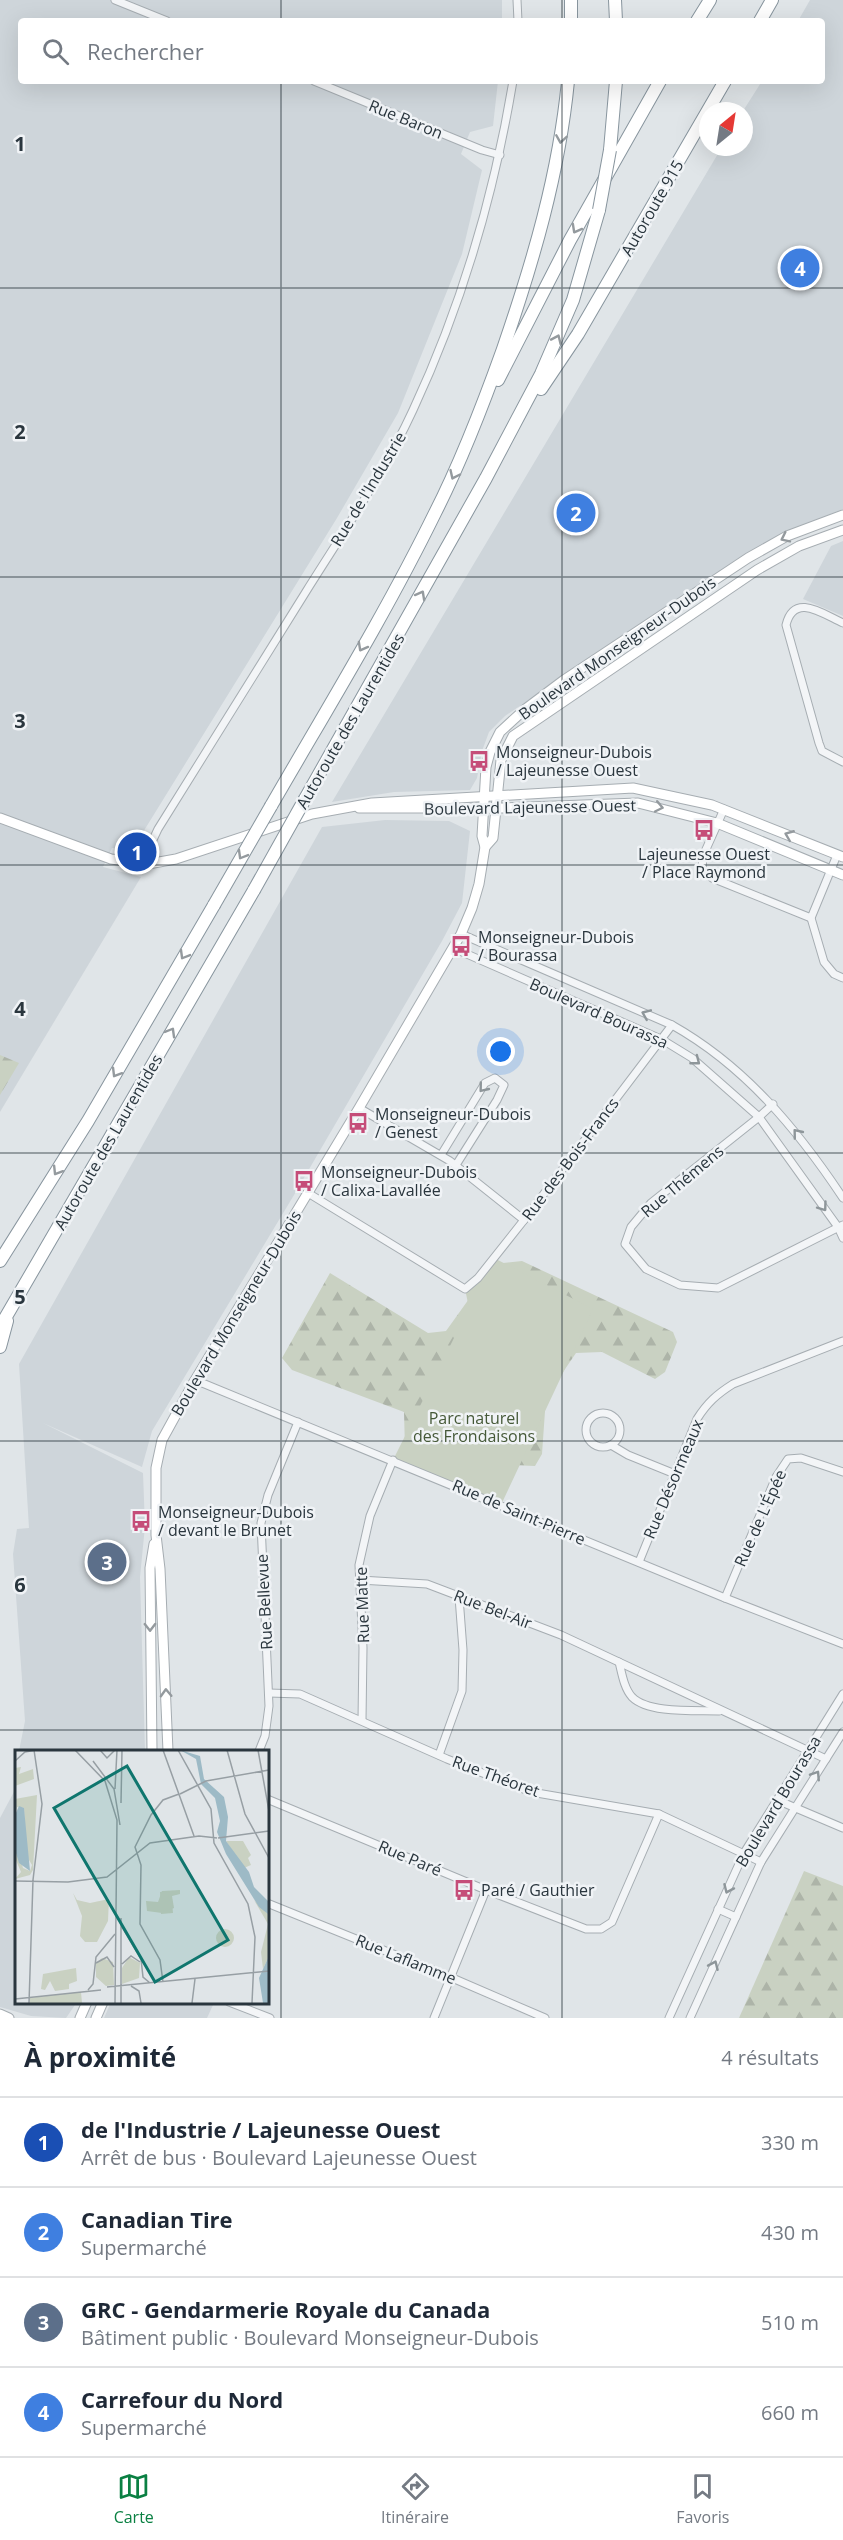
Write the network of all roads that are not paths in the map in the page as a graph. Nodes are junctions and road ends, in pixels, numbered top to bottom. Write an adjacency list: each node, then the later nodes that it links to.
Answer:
1 (115, 0): 7 (street)
2 (517, 0): 8 (street)
3 (571, 0): 9 (highway)
4 (615, 0): 10 (highway)
5 (710, 0): 11 (highway)
6 (772, 0): 12 (highway)
7 (160, 18)
8 (518, 18)
9 (571, 18)
10 (616, 18)
11 (699, 18)
12 (762, 18)
13 (321, 84): 19 (street, Rue Baron)
14 (512, 84): 19 (street, Rue de l'Industrie)
15 (568, 84): 20 (highway, Autoroute des Laurentides, one-way to 20)
16 (616, 84): 21 (highway, Autoroute des Laurentides, one-way to 16, bridge)
17 (658, 84): 20 (highway, one-way to 20)
18 (723, 84): 21 (highway, Autoroute 915)
19 (500, 155): 36 (street, Rue de l'Industrie)
20 (477, 421): 55 (highway, Autoroute des Laurentides, one-way to 55, bridge)
21 (513, 429): 56 (highway, Autoroute des Laurentides, one-way to 21, bridge)
22 (843, 515): 27 (street, Boulevard Monseigneur-Dubois, one-way to 27)
23 (843, 530): 26 (street, Boulevard Monseigneur-Dubois)
24 (843, 623): 25 (street)
25 (843, 762)
26 (497, 795): 27 (street, Boulevard Lajeunesse Ouest); 30 (street, Boulevard Monseigneur-Dubois); 31 (street, Boulevard Lajeunesse Ouest)
27 (484, 796): 28 (street, Boulevard Lajeunesse Ouest); 29 (street, Boulevard Monseigneur-Dubois)
28 (348, 807): 29 (street, Boulevard Lajeunesse Ouest); 36 (street, Boulevard Lajeunesse Ouest)
29 (483, 808): 30 (street, Boulevard Lajeunesse Ouest); 34 (street, Boulevard Monseigneur-Dubois)
30 (496, 808): 33 (street, Boulevard Lajeunesse Ouest, one-way to 33); 34 (street, Boulevard Monseigneur-Dubois)
31 (724, 809): 33 (street); 35 (street, Boulevard Lajeunesse Ouest, one-way to 31)
32 (0, 818): 36 (street, Boulevard Lajeunesse Ouest)
33 (717, 823): 37 (street, Boulevard Lajeunesse Ouest); 39 (street)
34 (485, 848): 40 (street, Boulevard Monseigneur-Dubois)
35 (840, 856): 37 (street)
36 (148, 864)
37 (831, 870): 38 (street, Boulevard Lajeunesse Ouest); 39 (street)
38 (843, 875)
39 (811, 918): 42 (street)
40 (460, 934): 41 (street, Boulevard Monseigneur-Dubois); 43 (street, Boulevard Bourassa, one-way to 40)
41 (453, 948): 44 (street, Boulevard Bourassa); 46 (street, Boulevard Monseigneur-Dubois)
42 (843, 978)
43 (672, 1025): 44 (street, Rue des Bois-Francs); 45 (street, Boulevard Bourassa)
44 (662, 1039): 47 (street, Boulevard Bourassa, one-way to 47); 52 (street, Rue des Bois-Francs)
45 (773, 1104): 47 (street, Rue Thémens); 51 (street, Boulevard Bourassa, one-way to 45)
46 (360, 1108): 48 (street); 50 (street, Boulevard Monseigneur-Dubois)
47 (759, 1117): 53 (street, Boulevard Bourassa, one-way to 53); 53 (street, Rue Thémens)
48 (441, 1155): 49 (street); 49 (street, one-way to 48)
49 (456, 1165): 52 (street)
50 (308, 1193): 52 (street, Rue des Bois-Francs); 60 (street, Boulevard Monseigneur-Dubois)
51 (843, 1198)
52 (524, 1220)
53 (840, 1226): 54 (street, Boulevard Bourassa)
54 (843, 1238)
55 (0, 1261)
56 (11, 1308): 57 (highway, Autoroute des Laurentides); 59 (highway)
57 (0, 1327)
58 (843, 1341): 65 (street, Rue Désormeaux)
59 (0, 1347)
60 (195, 1380): 61 (street, Rue de Saint-Pierre); 66 (street, Boulevard Monseigneur-Dubois)
61 (298, 1422): 63 (street, Rue de Saint-Pierre); 73 (street, Rue Bellevue)
62 (611, 1444): 62 (street); 65 (street)
63 (393, 1460): 67 (street, Rue de Saint-Pierre); 68 (street, Rue Matte)
64 (843, 1472): 70 (street, Rue de L'Épée)
65 (675, 1474): 67 (street, Rue Désormeaux)
66 (156, 1535): 78 (street, Boulevard Monseigneur-Dubois, one-way to 78); 79 (street, Boulevard Monseigneur-Dubois, one-way to 66)
67 (639, 1562): 70 (street, Rue de Saint-Pierre)
68 (360, 1581): 69 (street, Rue Bel-Air); 76 (street, Rue Matte)
69 (459, 1597): 72 (street, Rue Bel-Air); 82 (street)
70 (725, 1598): 71 (street, Rue de Saint-Pierre)
71 (843, 1644)
72 (619, 1662): 75 (street, Rue Bel-Air); 75 (street, Rue Bel-Air)
73 (269, 1693): 76 (street, Rue Théoret); 80 (street, Rue Bellevue)
74 (843, 1694): 81 (street, Boulevard Bourassa)
75 (722, 1711): 81 (street, Rue Bel-Air)
76 (362, 1720): 82 (street, Rue Théoret)
77 (843, 1732): 83 (street, Boulevard Bourassa)
78 (152, 1750)
79 (168, 1750)
80 (259, 1750)
81 (808, 1751): 83 (street, Rue Bel-Air); 85 (street, Boulevard Bourassa)
82 (439, 1755): 87 (street, Rue Théoret)
83 (826, 1759): 86 (street, Boulevard Bourassa, one-way to 83)
84 (268, 1799): 91 (street, Rue Paré)
85 (777, 1800): 86 (street); 89 (street, Boulevard Bourassa)
86 (794, 1807): 88 (street); 90 (street, Boulevard Bourassa)
87 (659, 1814): 89 (street, Rue Théoret); 91 (street, Rue Paré)
88 (843, 1828)
89 (744, 1854): 90 (street, Rue Théoret); 93 (street, Boulevard Bourassa, one-way to 93)
90 (761, 1862): 94 (street, Boulevard Bourassa)
91 (486, 1890): 95 (street)
92 (268, 1903): 95 (street, Rue Laflamme)
93 (718, 1909): 94 (street); 106 (street, Boulevard Bourassa)
94 (736, 1917): 107 (street, Boulevard Bourassa, one-way to 94)
95 (450, 1977): 104 (street); 105 (street, Rue Laflamme)
96 (86, 2003): 101 (street)
97 (102, 2003): 102 (street)
98 (234, 2003): 103 (street)
99 (0, 2014): 100 (street)
100 (9, 2018)
101 (80, 2018)
102 (96, 2018)
103 (270, 2018)
104 (434, 2018)
105 (545, 2018)
106 (669, 2018)
107 (690, 2018)

